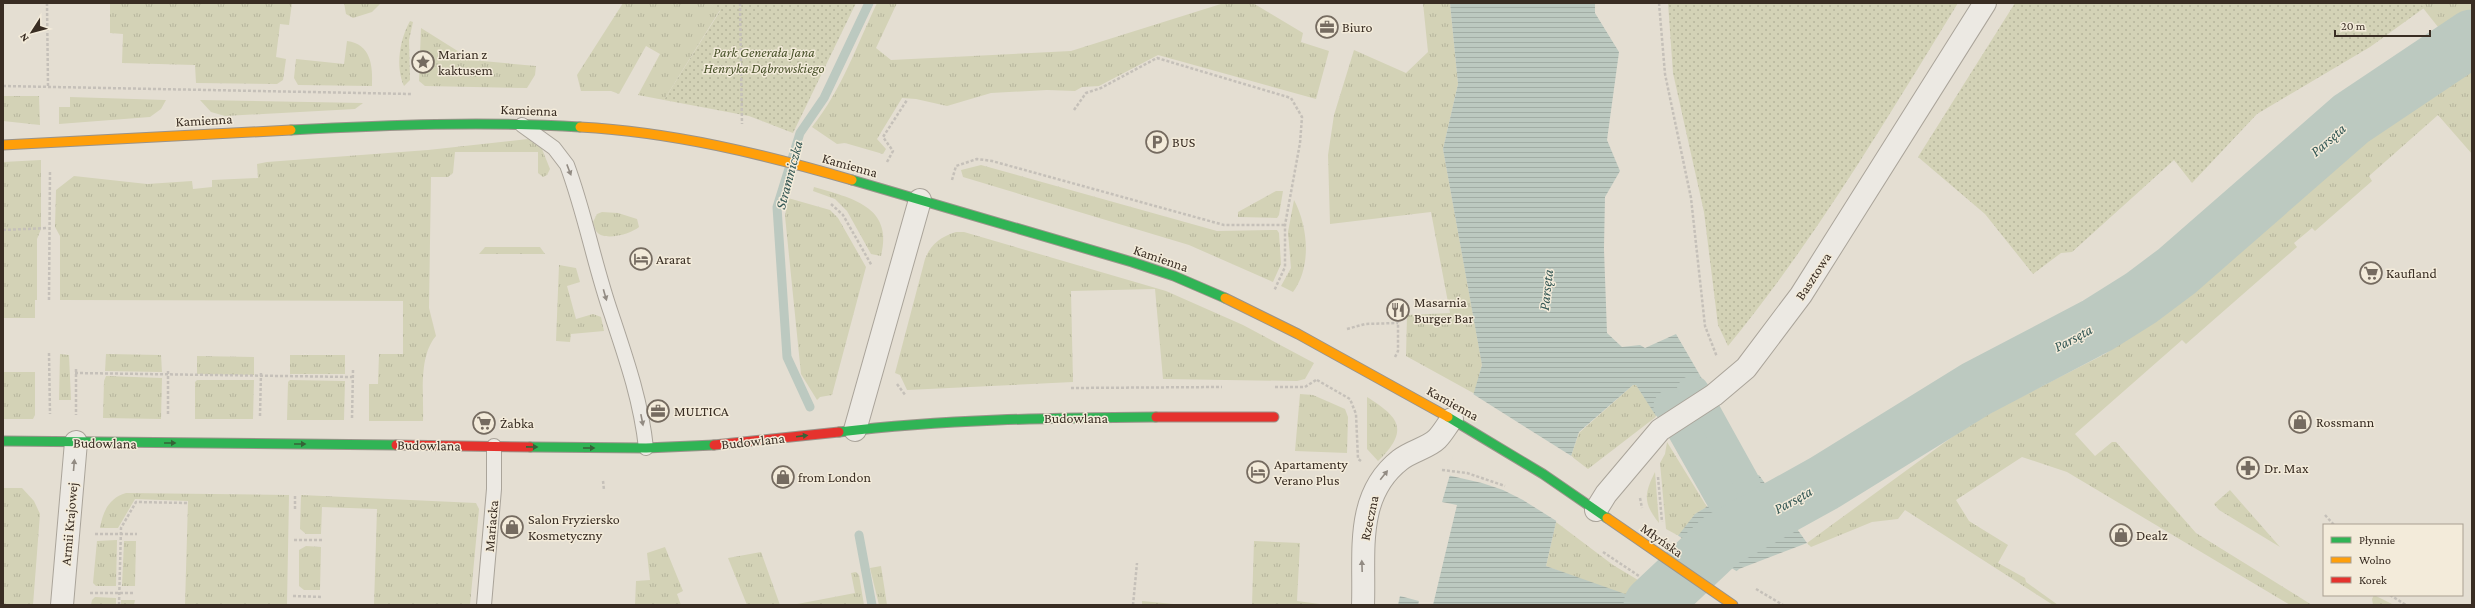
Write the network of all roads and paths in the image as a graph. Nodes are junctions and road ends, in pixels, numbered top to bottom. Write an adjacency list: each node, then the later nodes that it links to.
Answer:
1 (47, 3): 6 (path)
2 (740, 3): 11 (path)
3 (1659, 3): 29 (path)
4 (1985, 3): 62 (street, Basztowa)
5 (3, 86): 6 (path)
6 (48, 86): 7 (path)
7 (415, 94)
8 (907, 100): 14 (path)
9 (1074, 110): 18 (path)
10 (520, 123): 12 (street, Kamienna); 16 (street, Kamienna); 50 (lane, one-way to 50)
11 (742, 126)
12 (3, 144)
13 (51, 164): 19 (path)
14 (884, 165)
15 (951, 184): 18 (path)
16 (920, 200): 45 (street, Kamienna); 46 (street)
17 (825, 202): 21 (path)
18 (1285, 225): 22 (path)
19 (48, 228): 20 (path); 23 (path)
20 (3, 230)
21 (870, 274)
22 (1274, 291)
23 (48, 300)
24 (1398, 310): 25 (path)
25 (1398, 323): 26 (path); 28 (path)
26 (1346, 330)
27 (49, 353): 42 (path)
28 (1395, 357)
29 (1719, 362)
30 (76, 369): 34 (path)
31 (352, 370): 38 (path)
32 (168, 371): 36 (path)
33 (261, 372): 37 (path)
34 (75, 374): 36 (path); 39 (path)
35 (1320, 374): 51 (path)
36 (168, 375): 37 (path); 40 (path)
37 (261, 377): 38 (path); 41 (path)
38 (352, 378): 44 (path)
39 (76, 400)
40 (168, 408)
41 (260, 408)
42 (50, 417)
43 (1274, 417): 46 (street, Budowlana)
44 (352, 418)
45 (1453, 419): 59 (street, Kamienna); 84 (street, Rzeczna, one-way to 45)
46 (854, 430): 50 (street, Budowlana, one-way to 46)
47 (3, 441): 48 (street, Budowlana)
48 (76, 442): 49 (street, Budowlana, one-way to 49); 80 (street, Armii Krajowej, one-way to 48)
49 (494, 446): 50 (street, Budowlana, one-way to 50); 82 (lane, Mariacka)
50 (646, 448)
51 (1365, 463)
52 (1439, 469): 55 (path)
53 (1658, 474): 66 (path)
54 (603, 481): 56 (path)
55 (1511, 488)
56 (604, 490)
57 (295, 494): 61 (path)
58 (1641, 494): 63 (path)
59 (1576, 497): 62 (street, Młyńska)
60 (187, 503): 68 (path)
61 (295, 509)
62 (1596, 510): 85 (street, Młyńska)
63 (1644, 511)
64 (2325, 515): 65 (path)
65 (2333, 524)
66 (1662, 526)
67 (93, 534): 68 (path)
68 (120, 534): 69 (path); 75 (path)
69 (137, 534)
70 (294, 540): 71 (path)
71 (323, 540)
72 (1137, 563): 83 (path)
73 (1753, 587): 86 (path)
74 (88, 593): 75 (path)
75 (119, 593): 76 (path); 81 (path)
76 (135, 594)
77 (293, 596): 79 (path)
78 (2392, 596): 87 (path)
79 (322, 597)
80 (62, 605)
81 (119, 605)
82 (484, 605)
83 (1133, 605)
84 (1363, 605)
85 (1733, 605)
86 (1783, 605)
87 (2406, 605)

